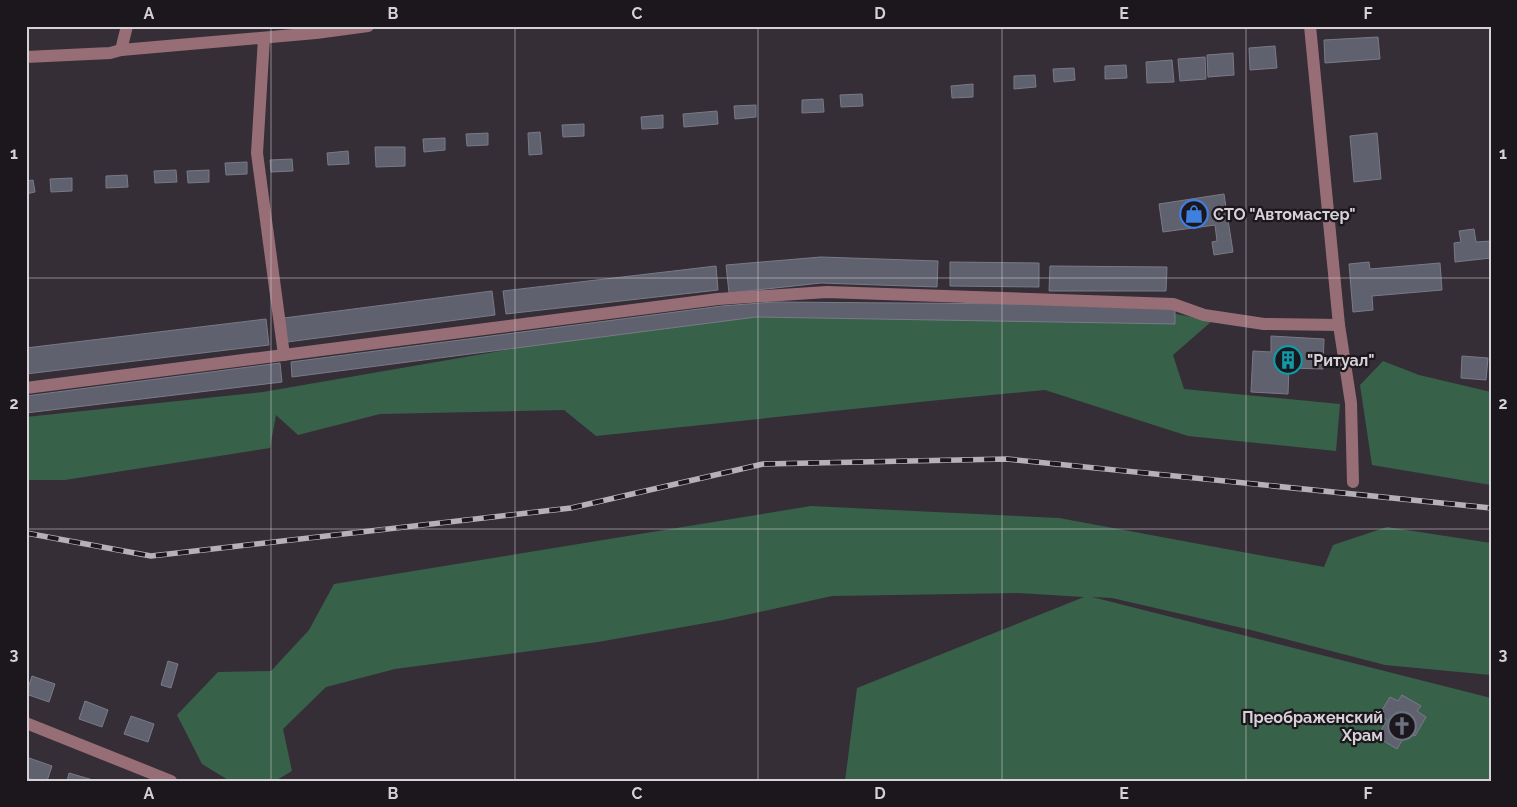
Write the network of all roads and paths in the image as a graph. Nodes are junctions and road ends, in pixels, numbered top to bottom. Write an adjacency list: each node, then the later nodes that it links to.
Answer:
1 (127, 26): 6 (street)
2 (368, 26): 4 (street)
3 (1310, 26): 8 (street)
4 (317, 30): 5 (street)
5 (264, 38): 6 (street); 9 (street)
6 (121, 50): 7 (street)
7 (26, 57)
8 (1340, 325): 9 (street); 11 (street)
9 (284, 356): 10 (street)
10 (26, 388)
11 (1352, 482)
12 (26, 723): 13 (street)
13 (171, 781)

